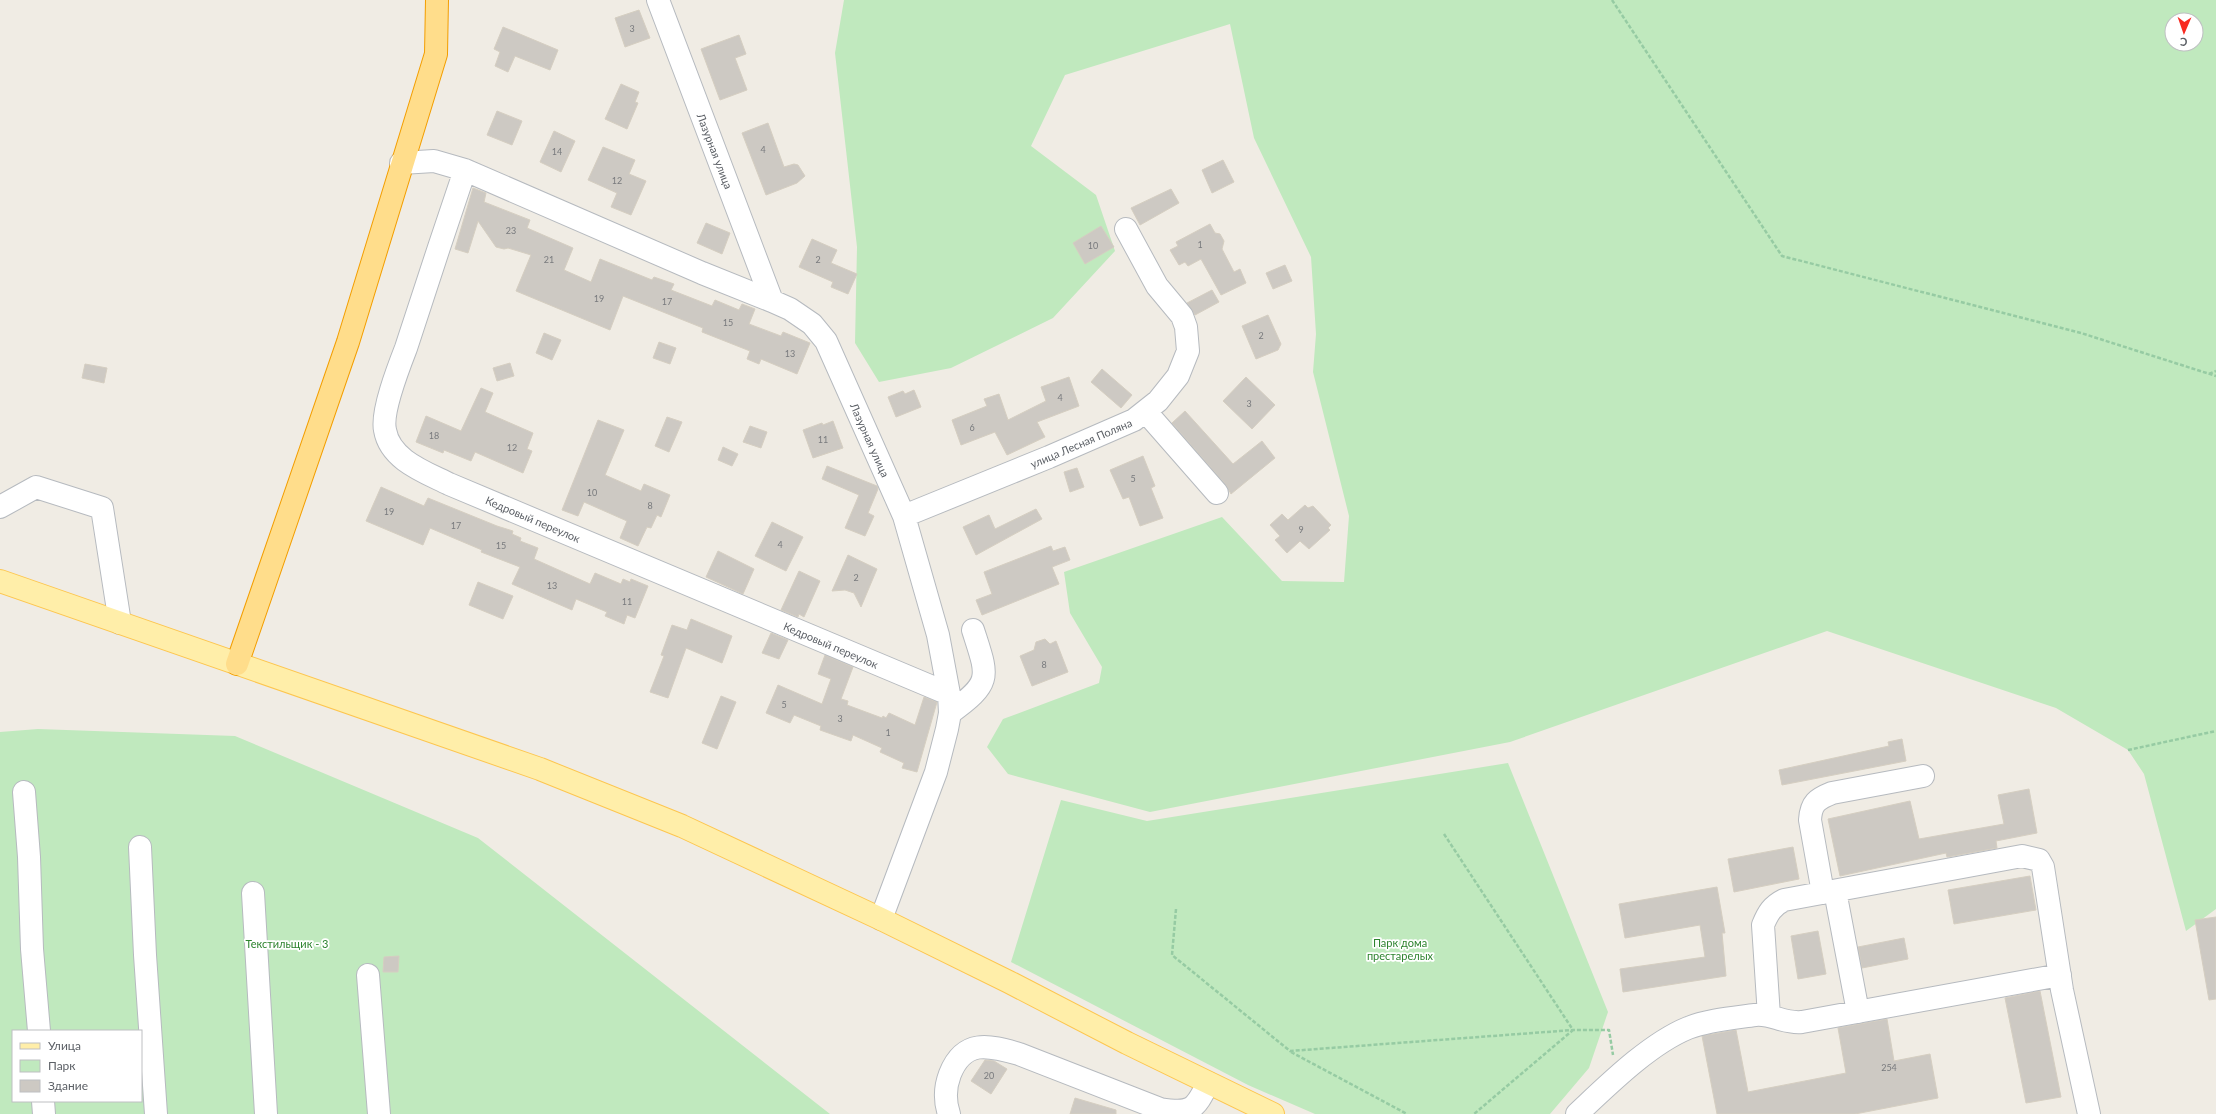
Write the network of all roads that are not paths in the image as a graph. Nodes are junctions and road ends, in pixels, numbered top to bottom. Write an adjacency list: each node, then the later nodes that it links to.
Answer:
1 (437, 0): 3 (highway)
2 (658, 0): 6 (street, Лазурная улица)
3 (401, 163): 4 (street, Лазурная улица); 14 (highway)
4 (465, 170): 6 (street, Лазурная улица); 15 (street, Кедровый переулок)
5 (1126, 230): 7 (street, улица Лесная Поляна)
6 (772, 301): 10 (street, Лазурная улица)
7 (1146, 412): 8 (street); 10 (street, улица Лесная Поляна)
8 (1217, 493)
9 (0, 507): 12 (street)
10 (904, 516): 15 (street, Лазурная улица)
11 (0, 581): 12 (main road)
12 (120, 623): 14 (main road)
13 (973, 630): 15 (street)
14 (237, 664): 21 (main road)
15 (949, 704): 21 (street)
16 (1923, 776): 19 (street)
17 (24, 792): 26 (street)
18 (140, 847): 30 (street)
19 (1829, 892): 23 (street); 24 (street); 25 (street)
20 (253, 893): 31 (street)
21 (881, 919): 27 (main road)
22 (368, 975): 32 (street)
23 (2060, 975): 24 (street); 36 (street)
24 (1858, 1012): 25 (street)
25 (1769, 1016): 35 (street)
26 (39, 1030)
27 (1208, 1083): 33 (street); 34 (main road)
28 (43, 1102): 29 (street)
29 (44, 1114)
30 (156, 1114)
31 (266, 1114)
32 (379, 1114)
33 (949, 1114)
34 (1273, 1114)
35 (1578, 1114)
36 (2089, 1114)

